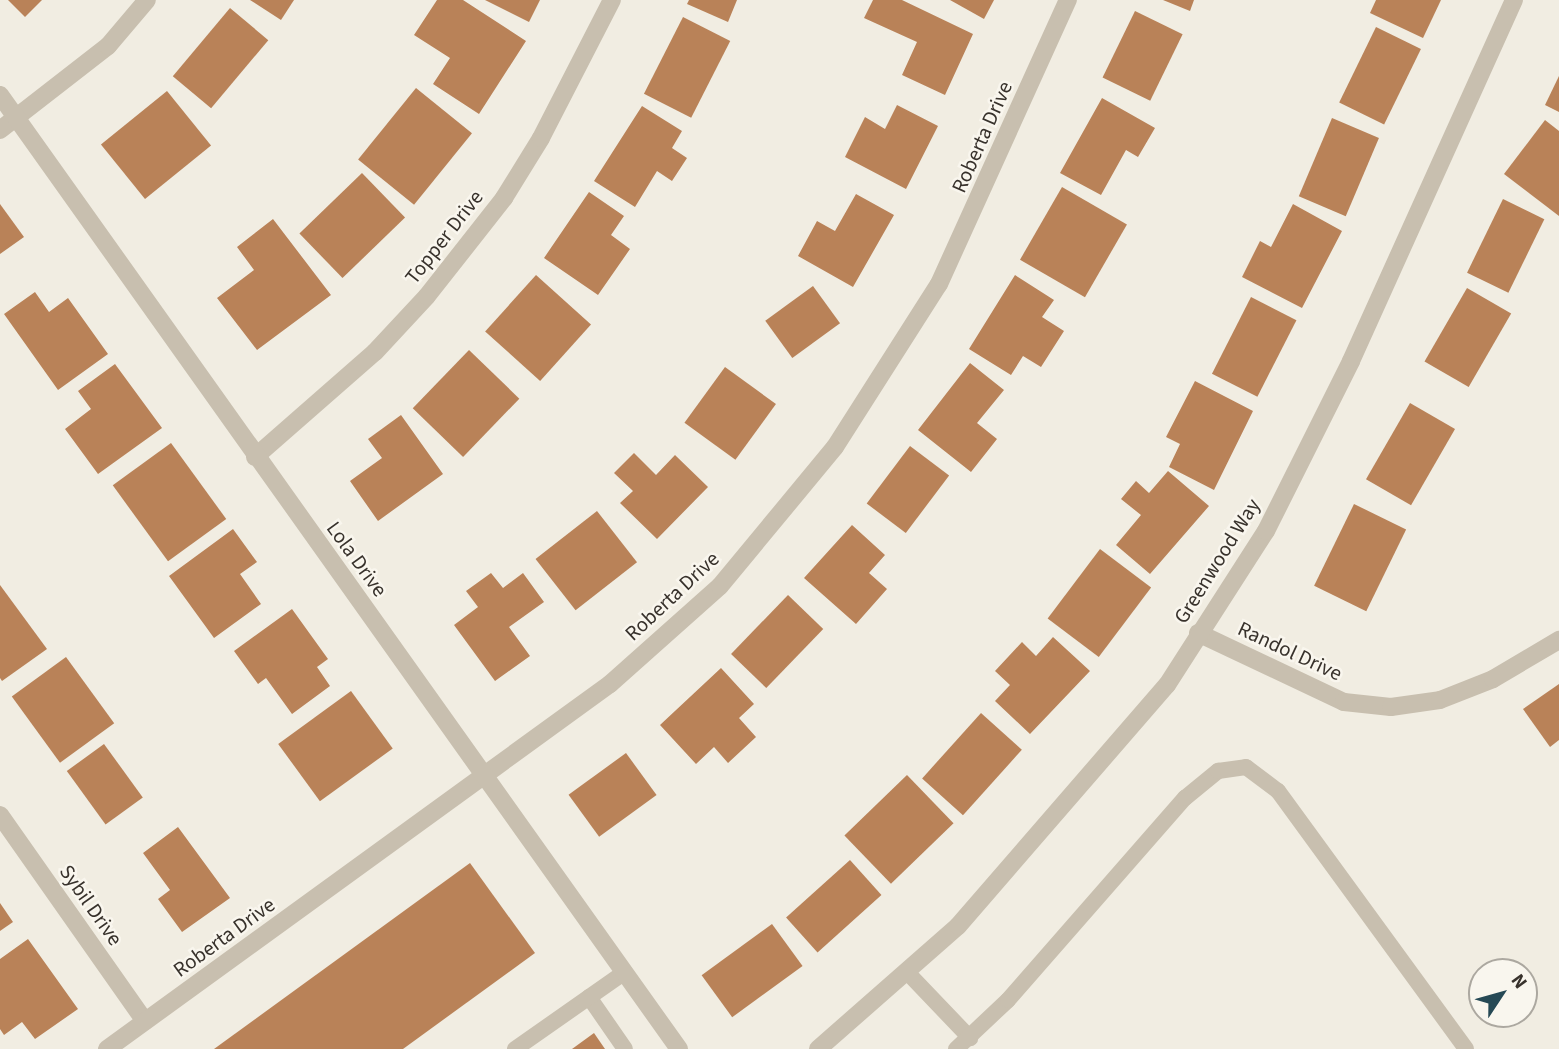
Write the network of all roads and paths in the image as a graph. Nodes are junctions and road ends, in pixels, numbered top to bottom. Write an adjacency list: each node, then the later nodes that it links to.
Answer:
1 (147, 0): 6 (street)
2 (611, 0): 8 (street, Topper Drive)
3 (1068, 0): 11 (street, Roberta Drive)
4 (1514, 0): 9 (street, Greenwood Way)
5 (0, 95): 6 (street, Lola Drive)
6 (16, 118): 7 (street); 8 (street, Lola Drive)
7 (0, 130)
8 (255, 457): 11 (street, Lola Drive)
9 (1198, 633): 10 (street, Randol Drive); 13 (street, Greenwood Way)
10 (1559, 640)
11 (487, 776): 14 (street, Lola Drive); 16 (street, Roberta Drive)
12 (0, 815): 16 (street, Sybil Drive)
13 (906, 971): 17 (lane); 22 (street, Greenwood Way)
14 (625, 972): 15 (lane); 21 (street, Lola Drive)
15 (589, 997): 19 (lane); 20 (lane)
16 (145, 1021): 18 (street, Roberta Drive)
17 (970, 1038): 23 (lane); 24 (lane)
18 (107, 1049)
19 (516, 1049)
20 (625, 1049)
21 (679, 1049)
22 (818, 1049)
23 (956, 1049)
24 (1466, 1049)

